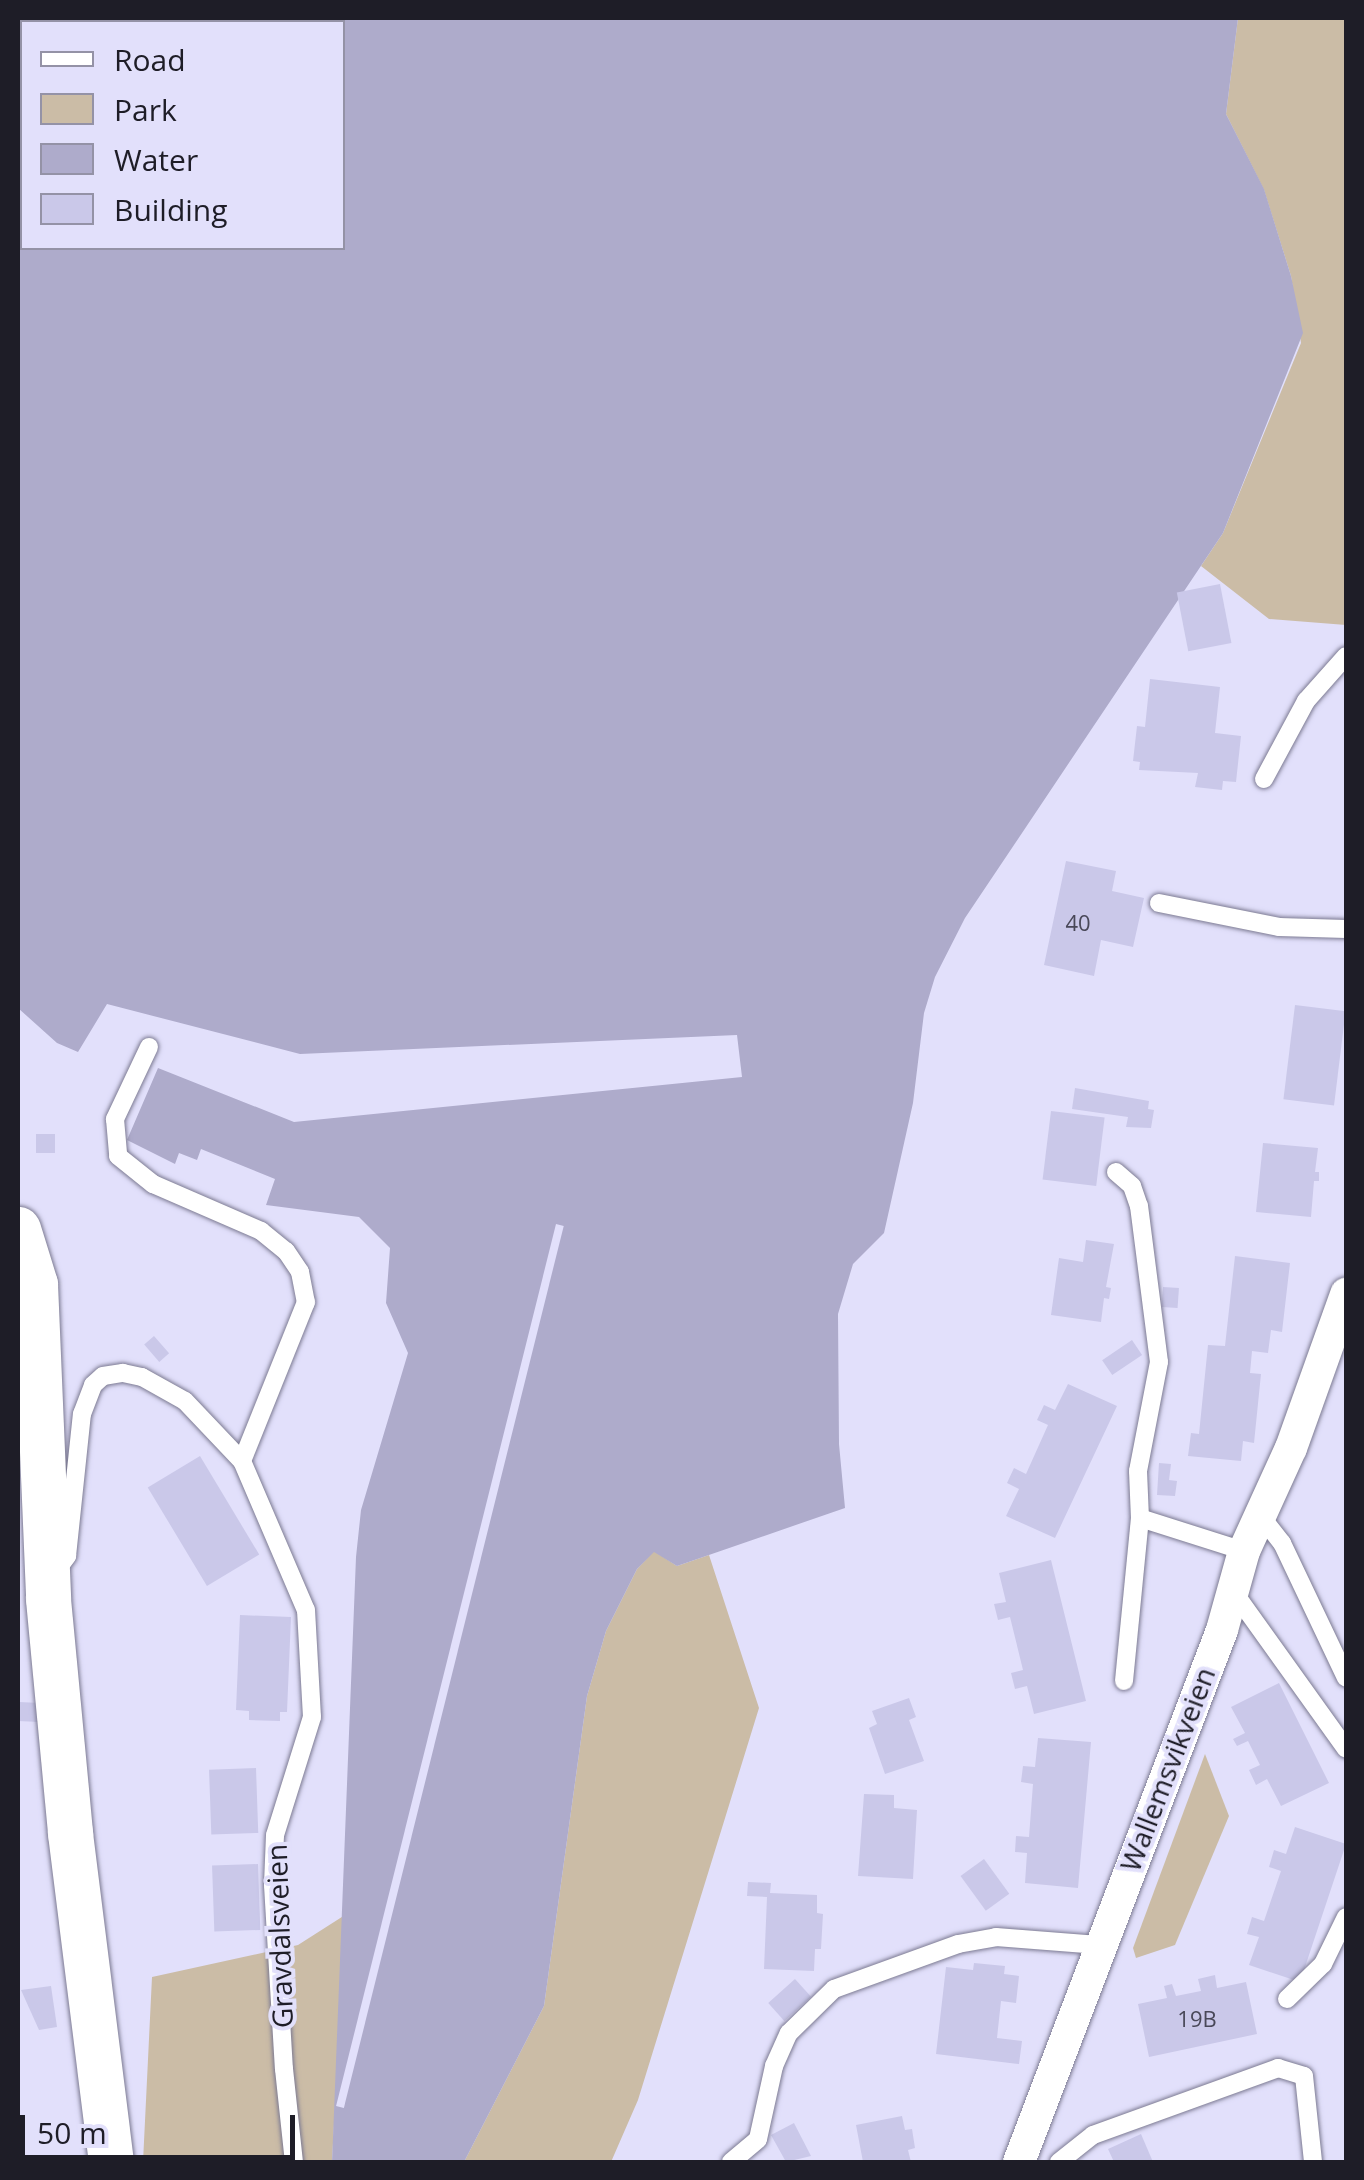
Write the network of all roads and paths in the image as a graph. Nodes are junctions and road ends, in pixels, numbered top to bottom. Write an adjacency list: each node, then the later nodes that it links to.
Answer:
1 (1346, 656): 2 (lane)
2 (1264, 779)
3 (1159, 904): 4 (lane)
4 (1346, 929)
5 (148, 1047): 9 (lane)
6 (1116, 1172): 11 (lane)
7 (18, 1228): 13 (street)
8 (1346, 1294): 10 (street, Wallemsvikveien)
9 (242, 1461): 13 (lane, Gravdalsveien); 22 (lane, Gravdalsveien)
10 (1260, 1515): 12 (street, Wallemsvikveien); 15 (lane)
11 (1140, 1518): 12 (lane); 16 (lane)
12 (1244, 1551): 14 (street, Wallemsvikveien)
13 (47, 1584): 21 (street)
14 (1233, 1591): 17 (lane); 19 (street, Wallemsvikveien)
15 (1346, 1678)
16 (1124, 1681)
17 (1346, 1749)
18 (1346, 1917): 20 (lane)
19 (1099, 1945): 23 (lane); 24 (street, Wallemsvikveien)
20 (1287, 1998)
21 (111, 2162)
22 (294, 2162)
23 (732, 2162)
24 (1018, 2162)
25 (1059, 2162): 26 (lane)
26 (1313, 2162)

